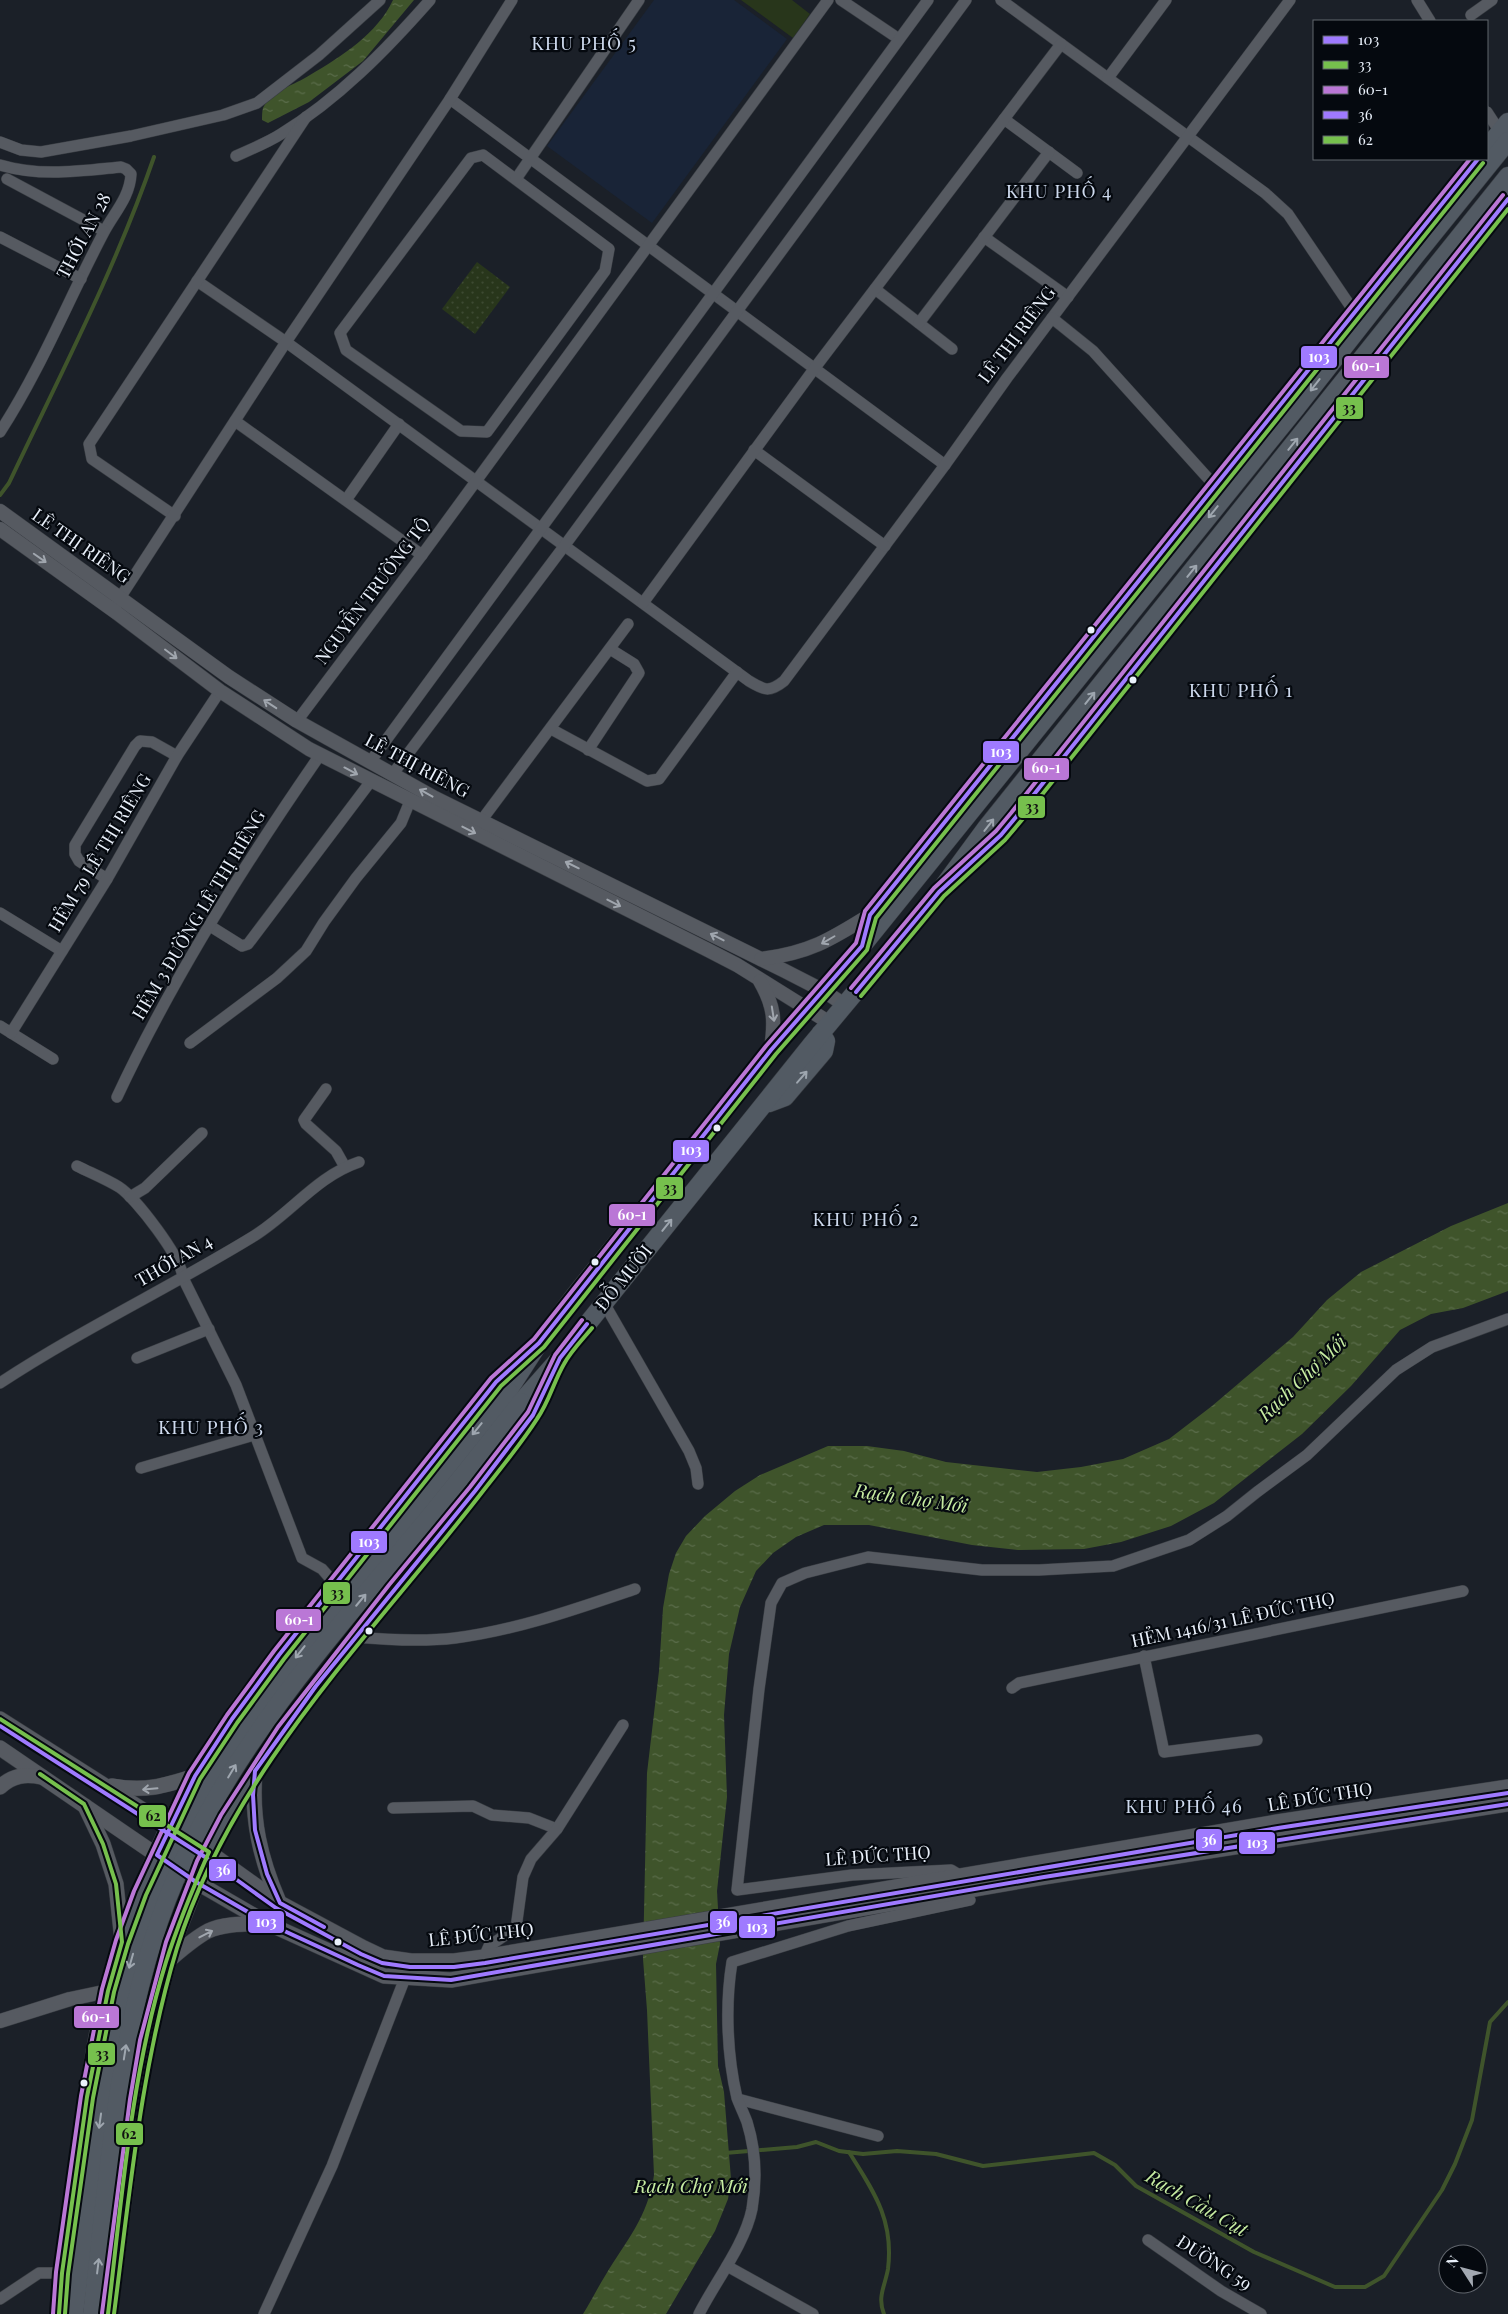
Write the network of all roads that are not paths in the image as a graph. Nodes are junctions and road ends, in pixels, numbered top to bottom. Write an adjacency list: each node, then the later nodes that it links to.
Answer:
1 (380, 0): 25 (street)
2 (430, 0): 21 (street)
3 (512, 0): 19 (street)
4 (639, 0): 30 (street)
5 (828, 0): 42 (street, NGUYỄN TRƯỜNG TỘ)
6 (841, 0): 16 (street)
7 (928, 0): 16 (street)
8 (966, 0): 48 (street)
9 (1001, 0): 17 (street)
10 (1165, 0): 18 (street)
11 (1290, 0): 24 (street, LÊ THỊ RIÊNG)
12 (1417, 0): 15 (street)
13 (1492, 0): 14 (street)
14 (1471, 15)
15 (1429, 20)
16 (899, 39): 46 (street)
17 (1061, 44): 18 (street); 22 (street)
18 (1108, 78): 24 (street)
19 (450, 99): 30 (street); 52 (street)
20 (1488, 113): 23 (street)
21 (306, 117): 29 (street); 44 (street)
22 (1004, 119): 27 (street); 45 (street)
23 (1505, 132): 26 (highway); 28 (highway, ĐỖ MƯỜI, one-way to 28)
24 (1187, 137): 47 (street, LÊ THỊ RIÊNG); 49 (street)
25 (0, 142)
26 (1488, 147)
27 (1049, 152): 34 (street); 41 (street)
28 (1488, 155)
29 (236, 156)
30 (531, 159): 37 (street); 42 (street)
31 (1477, 160): 49 (highway)
32 (1485, 160): 92 (highway, ĐỖ MƯỜI, one-way to 92)
33 (0, 165): 39 (street, THỚI AN 28)
34 (1077, 173)
35 (1508, 176): 88 (highway, ĐỖ MƯỜI, one-way to 35)
36 (7, 179): 39 (street)
37 (516, 179): 37 (street)
38 (1508, 199): 88 (highway, ĐỖ MƯỜI)
39 (104, 231): 43 (street, THỚI AN 28)
40 (0, 237): 43 (street)
41 (984, 237): 47 (street); 51 (street)
42 (648, 246): 46 (street); 60 (street, NGUYỄN TRƯỜNG TỘ)
43 (81, 279): 57 (street, THỚI AN 28)
44 (197, 281): 52 (street); 64 (street)
45 (875, 289): 51 (street); 54 (street)
46 (712, 292): 48 (street); 65 (street)
47 (1068, 297): 50 (street, LÊ THỊ RIÊNG)
48 (737, 311): 54 (street); 67 (street)
49 (1355, 312): 61 (highway)
50 (1052, 318): 59 (street, LÊ THỊ RIÊNG); 61 (street)
51 (919, 323): 53 (street)
52 (286, 342): 55 (street); 56 (street)
53 (952, 349)
54 (814, 368): 58 (street); 59 (street)
55 (235, 421): 62 (street); 64 (street)
56 (399, 424): 60 (street); 62 (street)
57 (0, 432)
58 (754, 450): 68 (street); 71 (street)
59 (945, 465): 68 (street, LÊ THỊ RIÊNG)
60 (477, 481): 65 (street); 69 (street, NGUYỄN TRƯỜNG TỘ)
61 (1215, 486): 90 (highway)
62 (346, 500): 69 (street)
63 (4, 514): 70 (street, LÊ THỊ RIÊNG)
64 (175, 516): 70 (street)
65 (540, 526): 67 (street); 82 (street)
66 (0, 529): 72 (street, LÊ THỊ RIÊNG, one-way to 72)
67 (565, 545): 71 (street); 83 (street)
68 (885, 546): 75 (street, LÊ THỊ RIÊNG)
69 (422, 555): 77 (street, NGUYỄN TRƯỜNG TỘ)
70 (122, 597): 72 (street); 77 (street, LÊ THỊ RIÊNG, one-way to 70)
71 (643, 603): 75 (street)
72 (112, 609): 76 (street, LÊ THỊ RIÊNG, one-way to 76)
73 (628, 624): 74 (street)
74 (610, 649): 78 (street); 79 (street)
75 (737, 672): 79 (street)
76 (220, 691): 80 (street, LÊ THỊ RIÊNG); 81 (street, HẺM 79 LÊ THỊ RIÊNG)
77 (297, 721): 82 (street, LÊ THỊ RIÊNG)
78 (551, 729): 79 (street); 86 (street)
79 (588, 750)
80 (320, 755): 84 (street, LÊ THỊ RIÊNG, one-way to 84); 91 (street, HẺM 3 ĐƯỜNG LÊ THỊ RIÊNG)
81 (177, 756): 87 (street, HẺM 79 LÊ THỊ RIÊNG); 87 (street)
82 (370, 762): 83 (street, LÊ THỊ RIÊNG)
83 (392, 775): 86 (street, LÊ THỊ RIÊNG, one-way to 83)
84 (370, 781): 85 (street, LÊ THỊ RIÊNG); 91 (street)
85 (410, 801): 95 (street, LÊ THỊ RIÊNG, one-way to 95); 102 (street)
86 (481, 821): 94 (street, LÊ THỊ RIÊNG, one-way to 86)
87 (107, 878): 93 (street, HẺM 79 LÊ THỊ RIÊNG)
88 (939, 892): 97 (highway, ĐỖ MƯỜI)
89 (0, 913): 93 (street)
90 (870, 915): 92 (highway); 94 (street, one-way to 94)
91 (210, 926): 106 (street, HẺM 3 ĐƯỜNG LÊ THỊ RIÊNG)
92 (862, 946): 96 (highway, ĐỖ MƯỜI)
93 (62, 951): 101 (street, HẺM 79 LÊ THỊ RIÊNG)
94 (761, 960): 96 (street, LÊ THỊ RIÊNG)
95 (760, 980): 98 (street, LÊ THỊ RIÊNG); 103 (street, one-way to 103)
96 (822, 990): 97 (street, LÊ THỊ RIÊNG); 98 (highway, ĐỖ MƯỜI)
97 (845, 1005): 100 (highway, ĐỖ MƯỜI)
98 (807, 1008): 100 (street, LÊ THỊ RIÊNG); 103 (highway, ĐỖ MƯỜI)
99 (0, 1026): 101 (street)
100 (826, 1028): 113 (highway, ĐỖ MƯỜI, one-way to 100)
101 (12, 1034): 104 (street)
102 (190, 1043)
103 (771, 1050): 116 (highway, ĐỖ MƯỜI)
104 (53, 1059)
105 (326, 1089): 110 (street)
106 (117, 1097)
107 (202, 1133): 111 (street)
108 (359, 1162): 110 (street, THỚI AN 4)
109 (77, 1166): 111 (street)
110 (345, 1167): 112 (street, THỚI AN 4)
111 (130, 1197): 112 (street)
112 (183, 1278): 115 (street); 119 (street, THỚI AN 4)
113 (604, 1303): 118 (highway, ĐỖ MƯỜI); 123 (street)
114 (1508, 1319): 150 (street, LÊ ĐỨC THỌ)
115 (209, 1329): 117 (street); 121 (street)
116 (539, 1343): 120 (highway, ĐỖ MƯỜI); 124 (highway, ĐỖ MƯỜI)
117 (137, 1358)
118 (560, 1358): 120 (highway, ĐỖ MƯỜI); 127 (highway, ĐỖ MƯỜI)
119 (0, 1383)
120 (515, 1396): 173 (highway, one-way to 173, bridge); 174 (highway, one-way to 120, bridge)
121 (254, 1435): 122 (street); 124 (street)
122 (141, 1468)
123 (698, 1484)
124 (335, 1584): 136 (highway, ĐỖ MƯỜI)
125 (635, 1589): 127 (street)
126 (1463, 1591): 128 (street, HẺM 1416/31 LÊ ĐỨC THỌ)
127 (356, 1637): 134 (highway, ĐỖ MƯỜI)
128 (1144, 1656): 129 (street, HẺM 1416/31 LÊ ĐỨC THỌ); 132 (street)
129 (1012, 1688)
130 (0, 1719): 137 (main road, LÊ ĐỨC THỌ)
131 (623, 1725): 146 (street)
132 (1258, 1740)
133 (0, 1748): 135 (main road, LÊ ĐỨC THỌ)
134 (255, 1771): 143 (highway, ĐỖ MƯỜI); 154 (main road)
135 (44, 1777): 139 (main road); 140 (main road, LÊ ĐỨC THỌ)
136 (192, 1783): 137 (main road, one-way to 137); 143 (highway); 145 (highway, ĐỖ MƯỜI)
137 (104, 1785): 145 (main road, LÊ ĐỨC THỌ)
138 (1508, 1786): 144 (main road, LÊ ĐỨC THỌ)
139 (0, 1787)
140 (84, 1804): 149 (main road, LÊ ĐỨC THỌ); 157 (main road)
141 (1508, 1804): 147 (main road, LÊ ĐỨC THỌ)
142 (393, 1808): 146 (street)
143 (229, 1814): 148 (highway, ĐỖ MƯỜI)
144 (1310, 1817): 147 (main road); 150 (main road, LÊ ĐỨC THỌ)
145 (170, 1827): 148 (main road, LÊ ĐỨC THỌ); 149 (highway, ĐỖ MƯỜI)
146 (558, 1829): 159 (street)
147 (1314, 1834): 158 (main road, LÊ ĐỨC THỌ)
148 (209, 1852): 151 (highway, ĐỖ MƯỜI); 154 (main road, LÊ ĐỨC THỌ)
149 (156, 1855): 151 (main road, LÊ ĐỨC THỌ); 152 (highway, ĐỖ MƯỜI)
150 (961, 1876): 158 (main road, LÊ ĐỨC THỌ)
151 (196, 1882): 155 (highway, ĐỖ MƯỜI); 156 (main road, LÊ ĐỨC THỌ)
152 (140, 1893): 155 (highway); 157 (highway, ĐỖ MƯỜI)
153 (970, 1900): 165 (street)
154 (280, 1903): 160 (main road, LÊ ĐỨC THỌ)
155 (184, 1913): 161 (highway, ĐỖ MƯỜI)
156 (267, 1923): 161 (main road, one-way to 156); 162 (main road, LÊ ĐỨC THỌ)
157 (122, 1942): 163 (highway, ĐỖ MƯỜI)
158 (607, 1945): 159 (main road, LÊ ĐỨC THỌ); 162 (main road, LÊ ĐỨC THỌ)
159 (484, 1957): 160 (main road, LÊ ĐỨC THỌ)
160 (411, 1961): 162 (main road)
161 (167, 1962): 175 (highway, ĐỖ MƯỜI)
162 (405, 1978): 176 (street)
163 (108, 1991): 164 (street); 169 (highway, ĐỖ MƯỜI)
164 (0, 2021)
165 (738, 2099): 166 (street); 168 (street)
166 (878, 2136)
167 (1148, 2240): 178 (street, ĐƯỜNG 59)
168 (727, 2266): 171 (street); 177 (street)
169 (62, 2273): 170 (street); 172 (highway, ĐỖ MƯỜI)
170 (0, 2299)
171 (806, 2312)
172 (59, 2314)
173 (74, 2314)
174 (92, 2314)
175 (108, 2314)
176 (264, 2314)
177 (699, 2314)
178 (1261, 2314)

